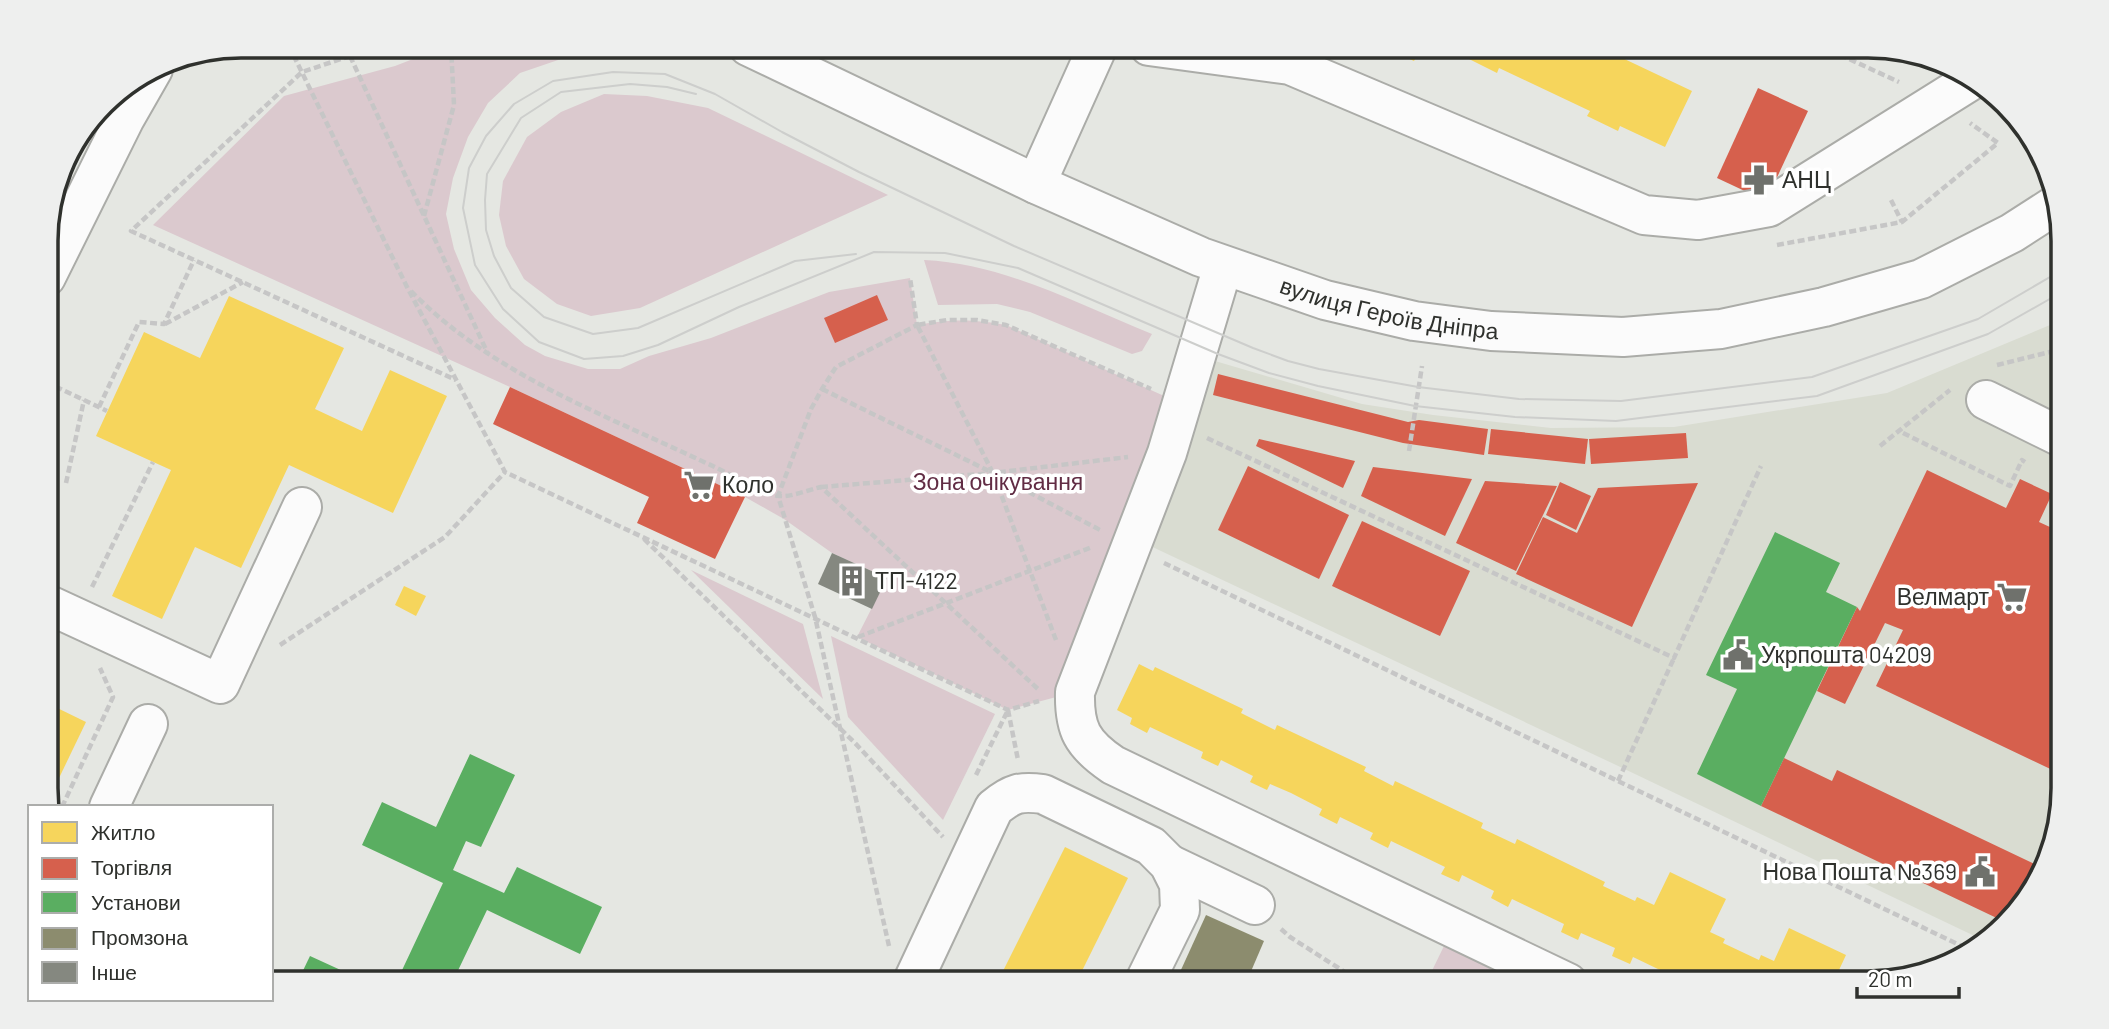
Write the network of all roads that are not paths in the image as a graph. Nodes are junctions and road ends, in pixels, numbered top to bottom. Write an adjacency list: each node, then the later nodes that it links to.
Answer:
1 (773, 58): 6 (main road, вулиця Героїв Дніпра)
2 (1093, 58): 6 (main road)
3 (1238, 58): 4 (main road)
4 (1964, 85)
5 (143, 86): 8 (main road)
6 (1037, 184): 9 (main road, вулиця Героїв Дніпра)
7 (2048, 210): 9 (main road, вулиця Героїв Дніпра)
8 (58, 253)
9 (1223, 266): 20 (main road)
10 (1986, 400): 11 (main road)
11 (2051, 432)
12 (302, 507): 13 (main road)
13 (62, 611)
14 (148, 724): 15 (main road)
15 (110, 805)
16 (1169, 864): 17 (main road); 18 (main road); 19 (main road)
17 (1255, 905)
18 (918, 971)
19 (1150, 971)
20 (1543, 971)

